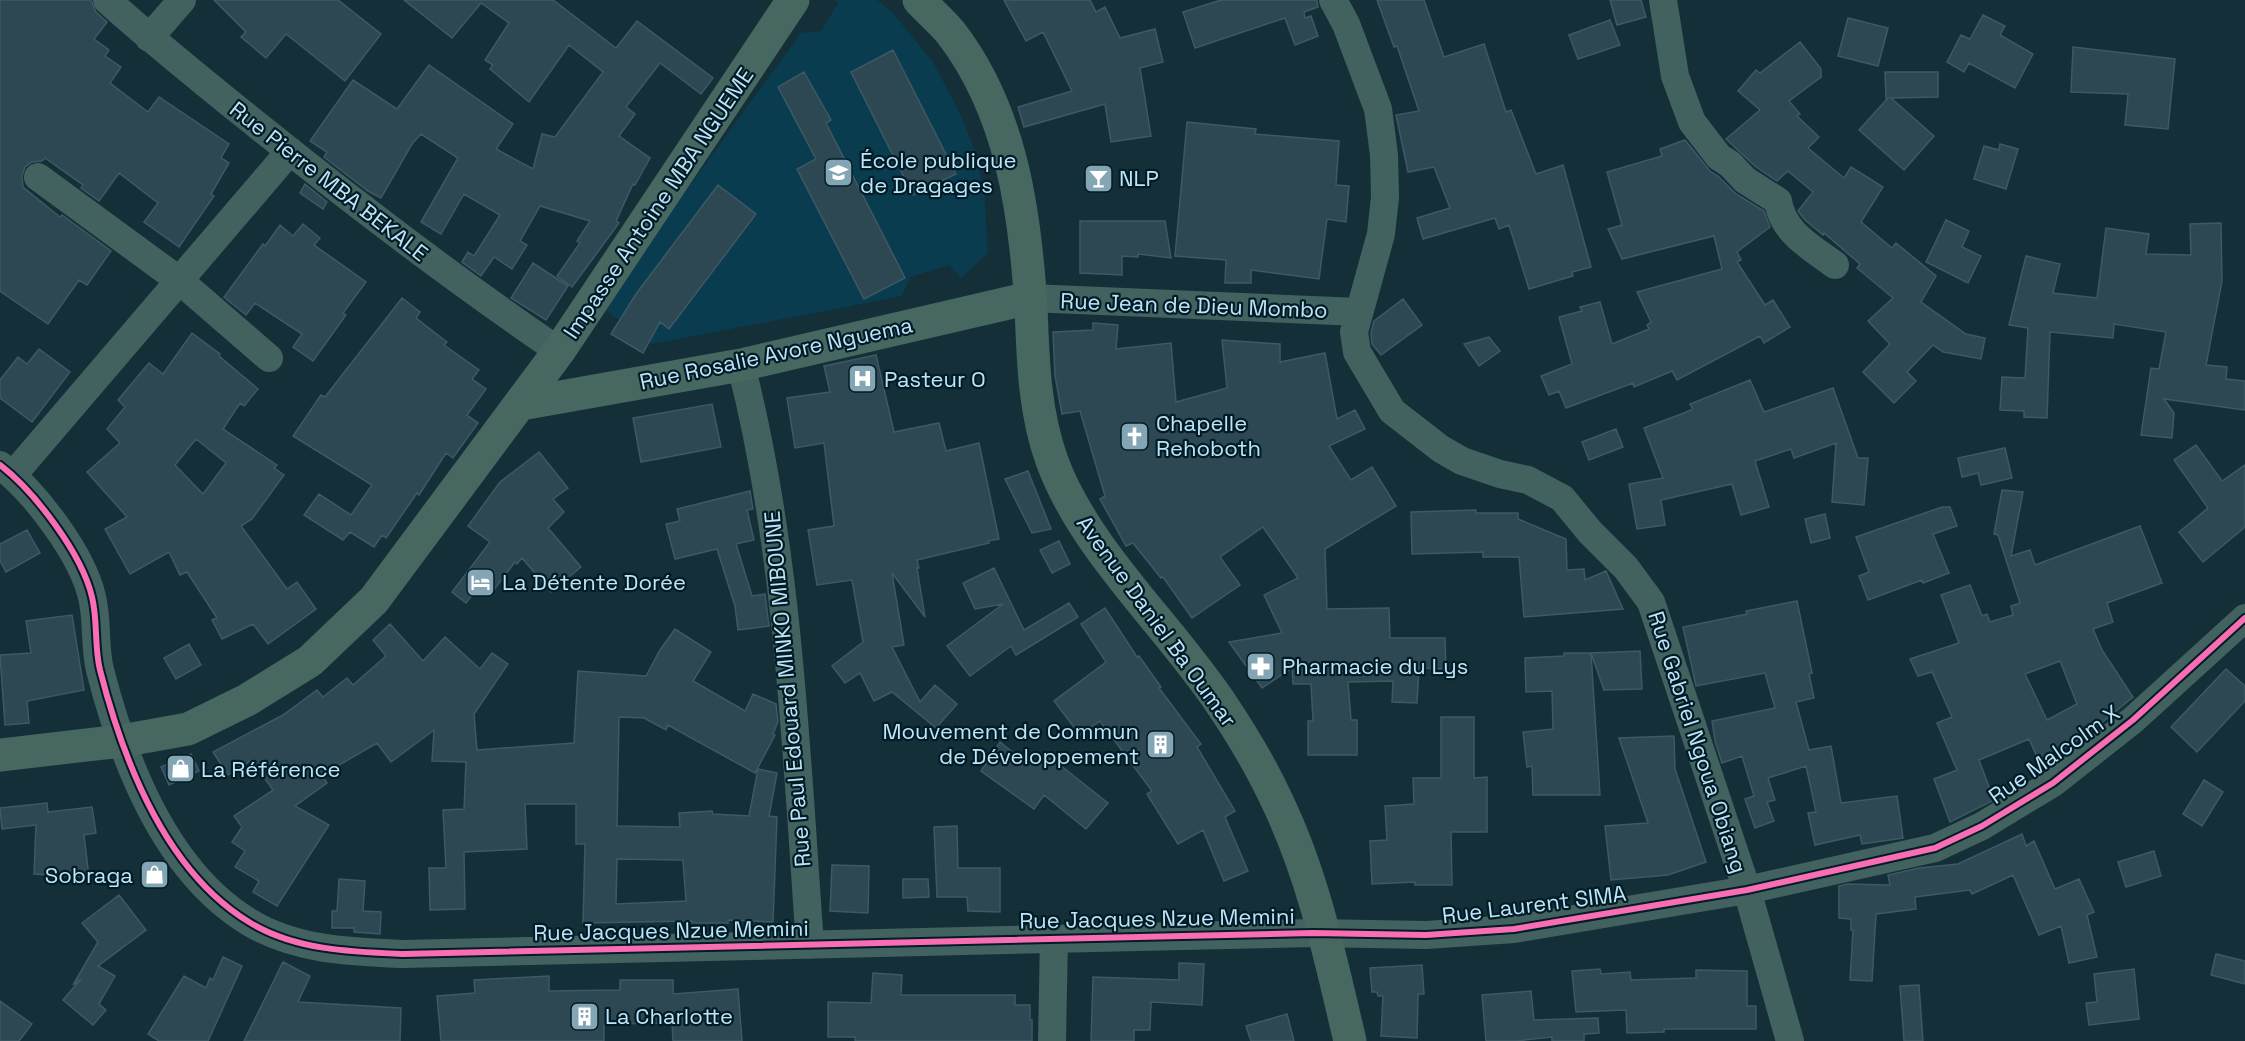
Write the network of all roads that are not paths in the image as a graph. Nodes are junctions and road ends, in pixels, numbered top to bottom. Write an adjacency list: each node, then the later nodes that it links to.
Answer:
1 (107, 0): 7 (street, Rue Pierre MBA BEKALE)
2 (182, 0): 7 (street)
3 (793, 0): 14 (main road, Impasse Antoine MBA NGUEME)
4 (918, 0): 12 (main road, Avenue Daniel Ba Oumar)
5 (1333, 0): 13 (street, Rue Gabriel Ngoua Obiang)
6 (1663, 0): 10 (street)
7 (149, 38): 8 (street, Rue Pierre MBA BEKALE)
8 (290, 151): 11 (street); 14 (street, Rue Pierre MBA BEKALE)
9 (38, 177): 11 (street)
10 (1835, 265)
11 (180, 281): 15 (street); 18 (street)
12 (1030, 298): 13 (street, Rue Jean de Dieu Mombo); 16 (main road, Rue Rosalie Avore Nguema); 23 (main road, Avenue Daniel Ba Oumar)
13 (1359, 312): 22 (street, Rue Gabriel Ngoua Obiang)
14 (559, 351): 17 (main road, Impasse Antoine MBA NGUEME)
15 (269, 358)
16 (741, 365): 17 (main road, Rue Rosalie Avore Nguema); 25 (street, Rue Paul Edouard MINKO MIBOUNE)
17 (521, 404): 20 (main road, Impasse Antoine MBA NGUEME)
18 (7, 470): 20 (street, Rue Jacques Nzue Memini)
19 (2245, 618): 22 (street, Rue Malcolm X)
20 (121, 741): 21 (main road, Impasse Antoine MBA NGUEME); 25 (street, Rue Jacques Nzue Memini)
21 (0, 755)
22 (1747, 890): 23 (street, Rue Laurent SIMA); 28 (street, Rue Gabriel Ngoua Obiang)
23 (1324, 934): 24 (street, Rue Jacques Nzue Memini); 27 (main road, Avenue Daniel Ba Oumar)
24 (1054, 938): 25 (street, Rue Jacques Nzue Memini); 26 (street)
25 (810, 945)
26 (1052, 1041)
27 (1350, 1041)
28 (1790, 1041)

